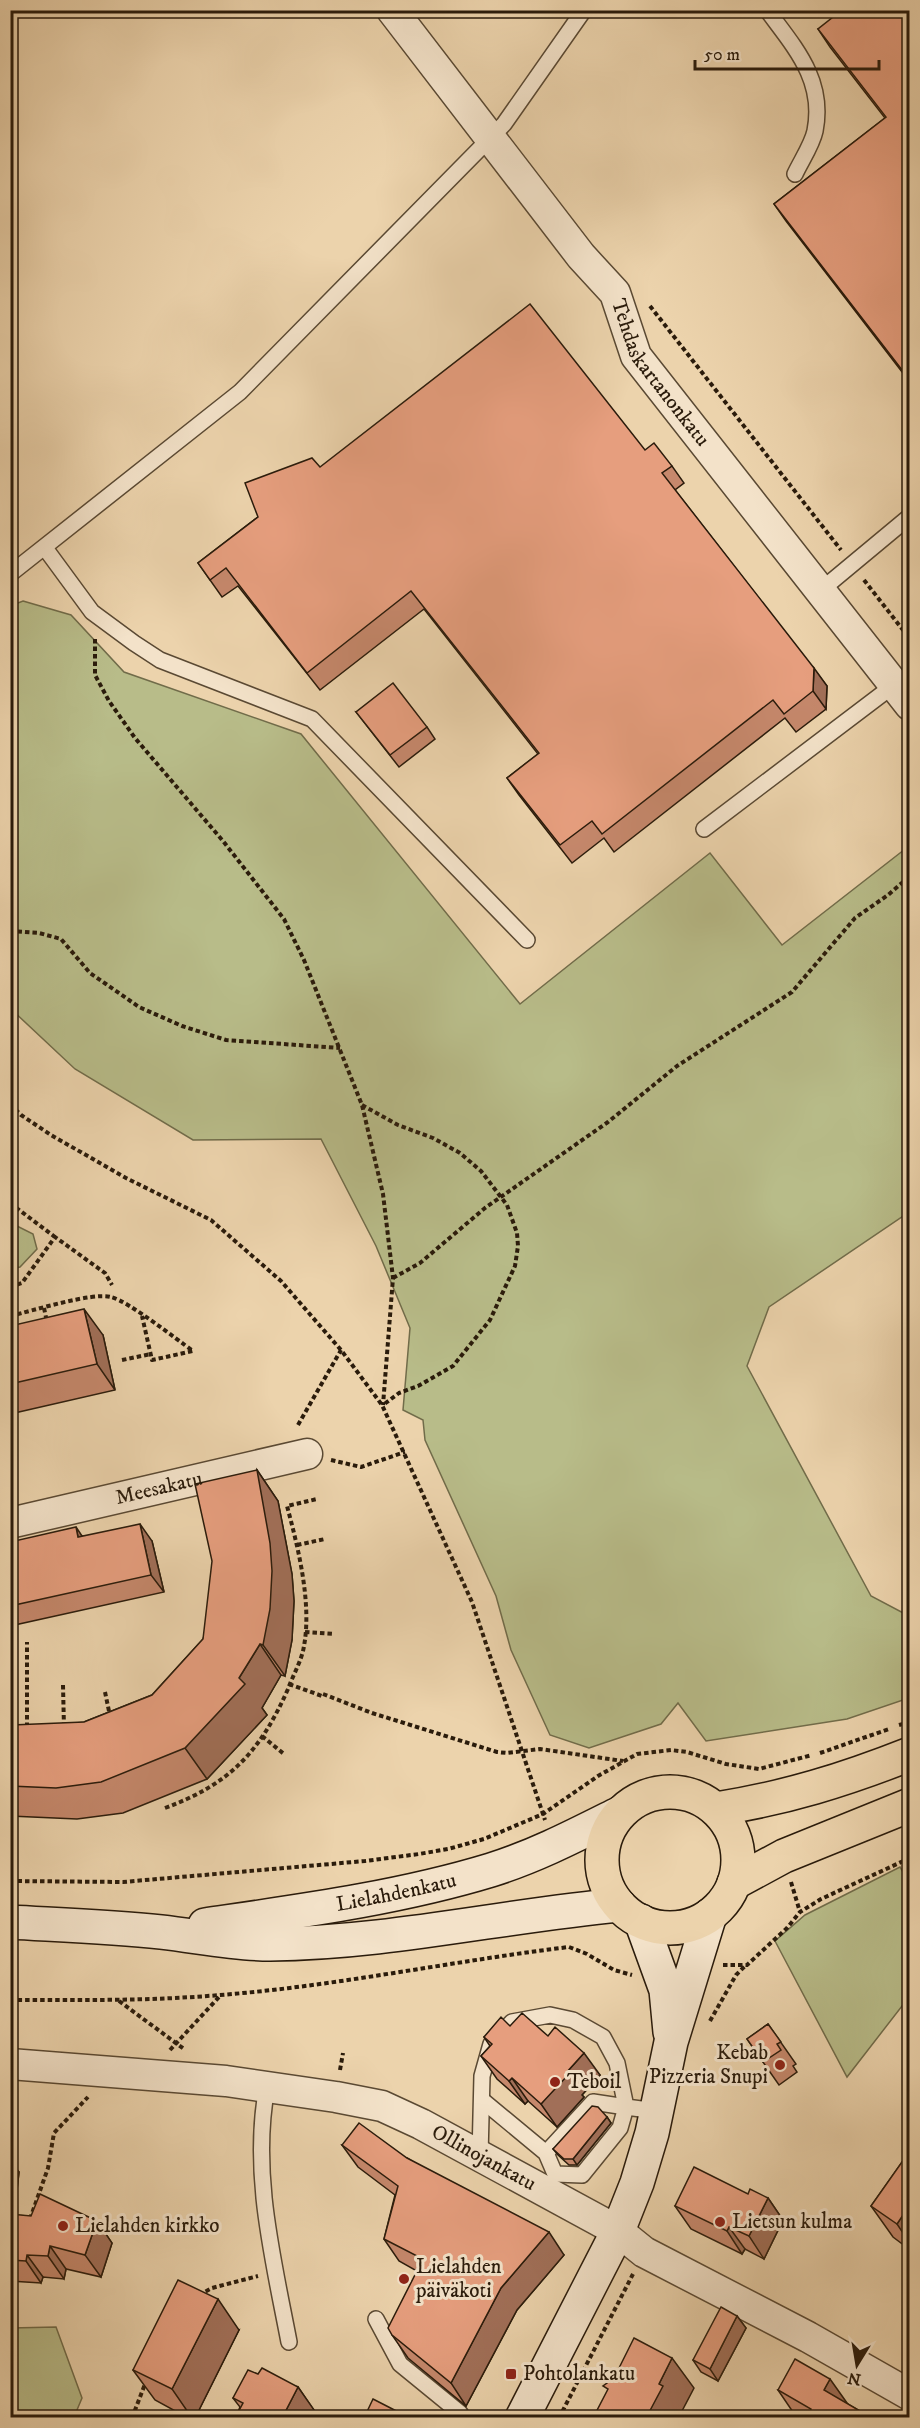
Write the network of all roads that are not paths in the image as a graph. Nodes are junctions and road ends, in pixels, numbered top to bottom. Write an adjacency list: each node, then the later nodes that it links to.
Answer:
1 (392, 10): 4 (street, Tehdaskartanonkatu)
2 (767, 10): 5 (lane)
3 (576, 14): 4 (lane)
4 (491, 137): 7 (lane); 9 (street, Tehdaskartanonkatu)
5 (795, 174)
6 (909, 518): 9 (lane)
7 (45, 548): 8 (lane); 12 (lane)
8 (10, 574)
9 (820, 591): 10 (street, Tehdaskartanonkatu)
10 (902, 695): 11 (lane)
11 (704, 829)
12 (526, 940)
13 (307, 1454): 14 (street, Meesakatu)
14 (10, 1523)
15 (909, 1754): 17 (main road)
16 (909, 1805): 19 (main road)
17 (716, 1809): 18 (main road); 19 (main road)
18 (620, 1813): 20 (main road); 23 (main road, Lielahdenkatu)
19 (734, 1883): 21 (main road)
20 (630, 1913): 21 (main road); 23 (main road, Lielahdenkatu); 24 (main road)
21 (710, 1915): 24 (main road)
22 (10, 1922): 23 (main road, Lielahdenkatu)
23 (159, 1932)
24 (671, 2042): 28 (main road)
25 (10, 2064): 26 (street, Ollinojankatu)
26 (267, 2086): 30 (street, Ollinojankatu); 34 (lane)
27 (482, 2100): 28 (lane); 29 (lane); 30 (lane)
28 (641, 2109): 29 (lane); 31 (lane); 32 (main road)
29 (546, 2153): 31 (lane)
30 (480, 2156): 31 (street, Ollinojankatu)
31 (551, 2183): 32 (street, Ollinojankatu)
32 (618, 2230): 35 (street, Ollinojankatu); 37 (main road)
33 (376, 2319): 36 (lane)
34 (288, 2342)
35 (909, 2395)
36 (460, 2413)
37 (522, 2418)

